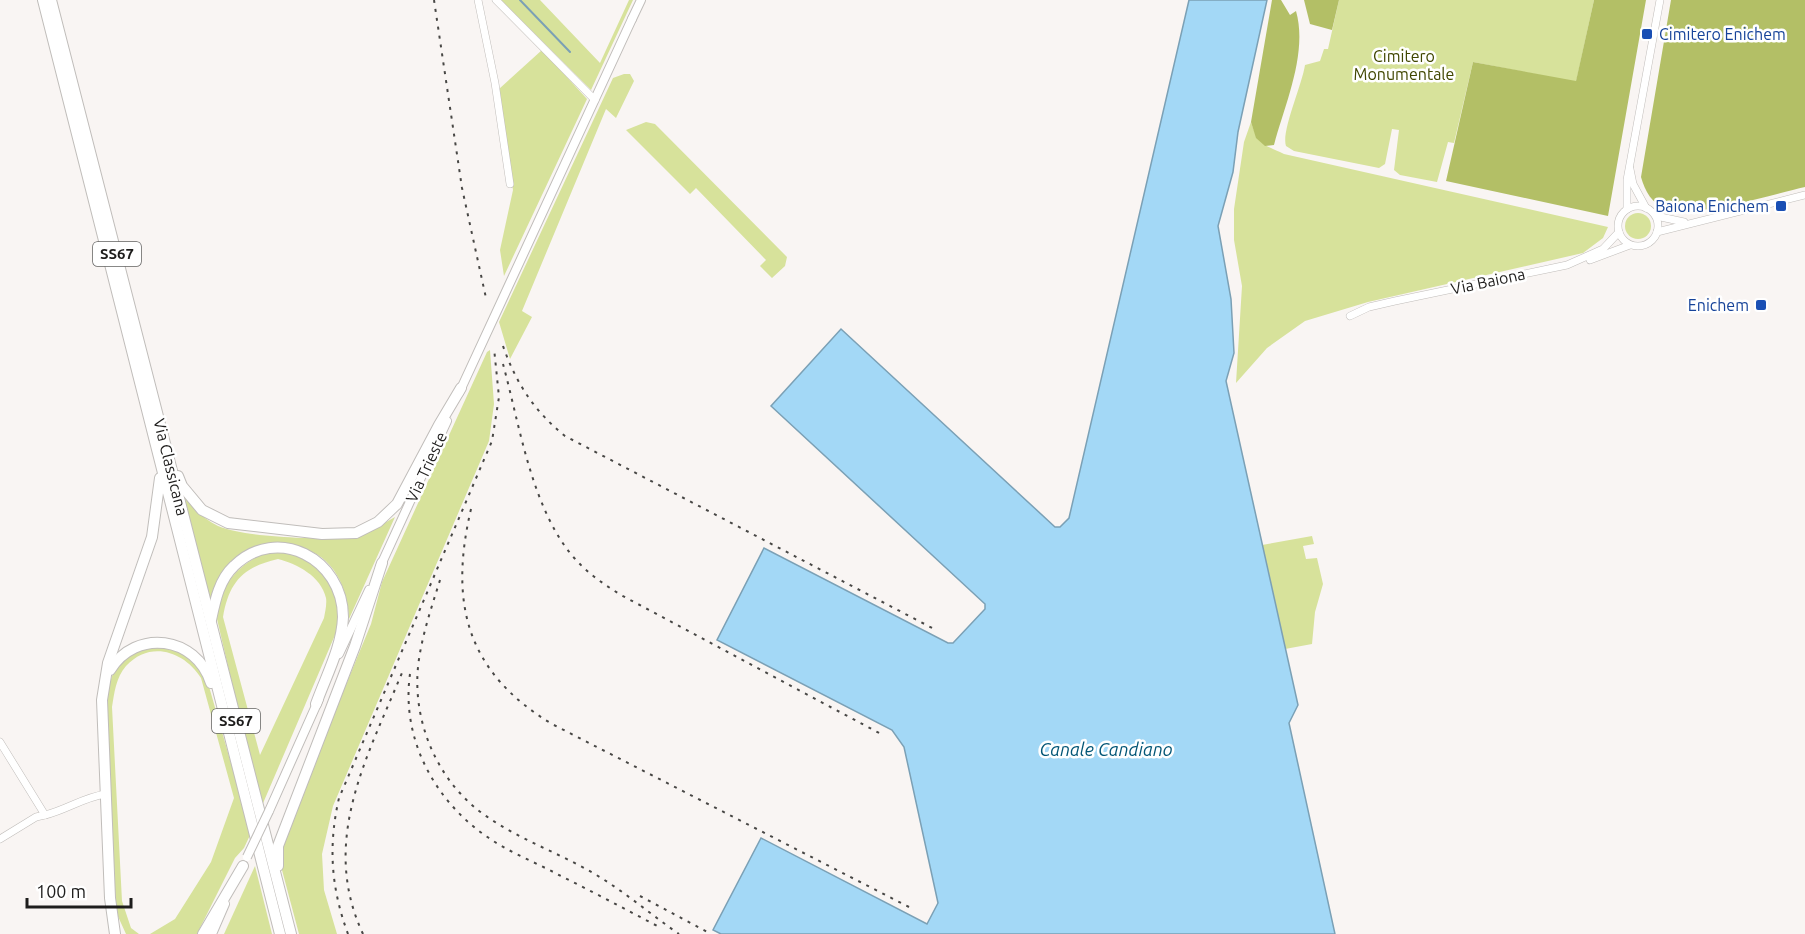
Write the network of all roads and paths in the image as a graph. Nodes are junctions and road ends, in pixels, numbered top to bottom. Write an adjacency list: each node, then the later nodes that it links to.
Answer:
1 (43, 0): 22 (highway, Via Classicana / SS67)
2 (51, 0): 21 (highway, Via Classicana / SS67)
3 (478, 0): 9 (street)
4 (496, 0): 7 (street)
5 (641, 0): 7 (main road, Via Trieste)
6 (1659, 0): 8 (street)
7 (595, 100): 20 (main road, Via Trieste)
8 (1630, 167): 11 (street); 12 (street)
9 (510, 184)
10 (1805, 195): 14 (street)
11 (1646, 208): 12 (street); 13 (street)
12 (1627, 209): 15 (street)
13 (1656, 216): 14 (street); 16 (street)
14 (1686, 222): 16 (street)
15 (1619, 232): 17 (street); 18 (street, Via Baiona)
16 (1657, 232): 17 (street)
17 (1630, 244): 18 (street)
18 (1566, 265): 19 (street, Via Baiona)
19 (1350, 316)
20 (461, 388): 21 (highway); 23 (main road, Via Trieste)
21 (169, 456): 24 (highway, Via Classicana / SS67)
22 (161, 468): 25 (highway, SS67); 28 (highway, Via Classicana)
23 (382, 562): 26 (main road, Via Trieste); 39 (highway)
24 (211, 623): 26 (highway); 39 (highway, Via Classicana / SS67)
25 (104, 687): 28 (highway); 29 (highway, SS67)
26 (316, 704): 32 (main road, Via Trieste, bridge)
27 (0, 742): 30 (street)
28 (236, 755): 38 (highway, Via Classicana)
29 (106, 794): 30 (street); 33 (highway, SS67)
30 (45, 815): 31 (street)
31 (0, 839)
32 (245, 861): 36 (highway); 37 (main road, Via Trieste)
33 (111, 910): 34 (highway, SS67); 35 (highway)
34 (115, 934)
35 (121, 934)
36 (203, 934)
37 (212, 934)
38 (280, 934)
39 (291, 934)

